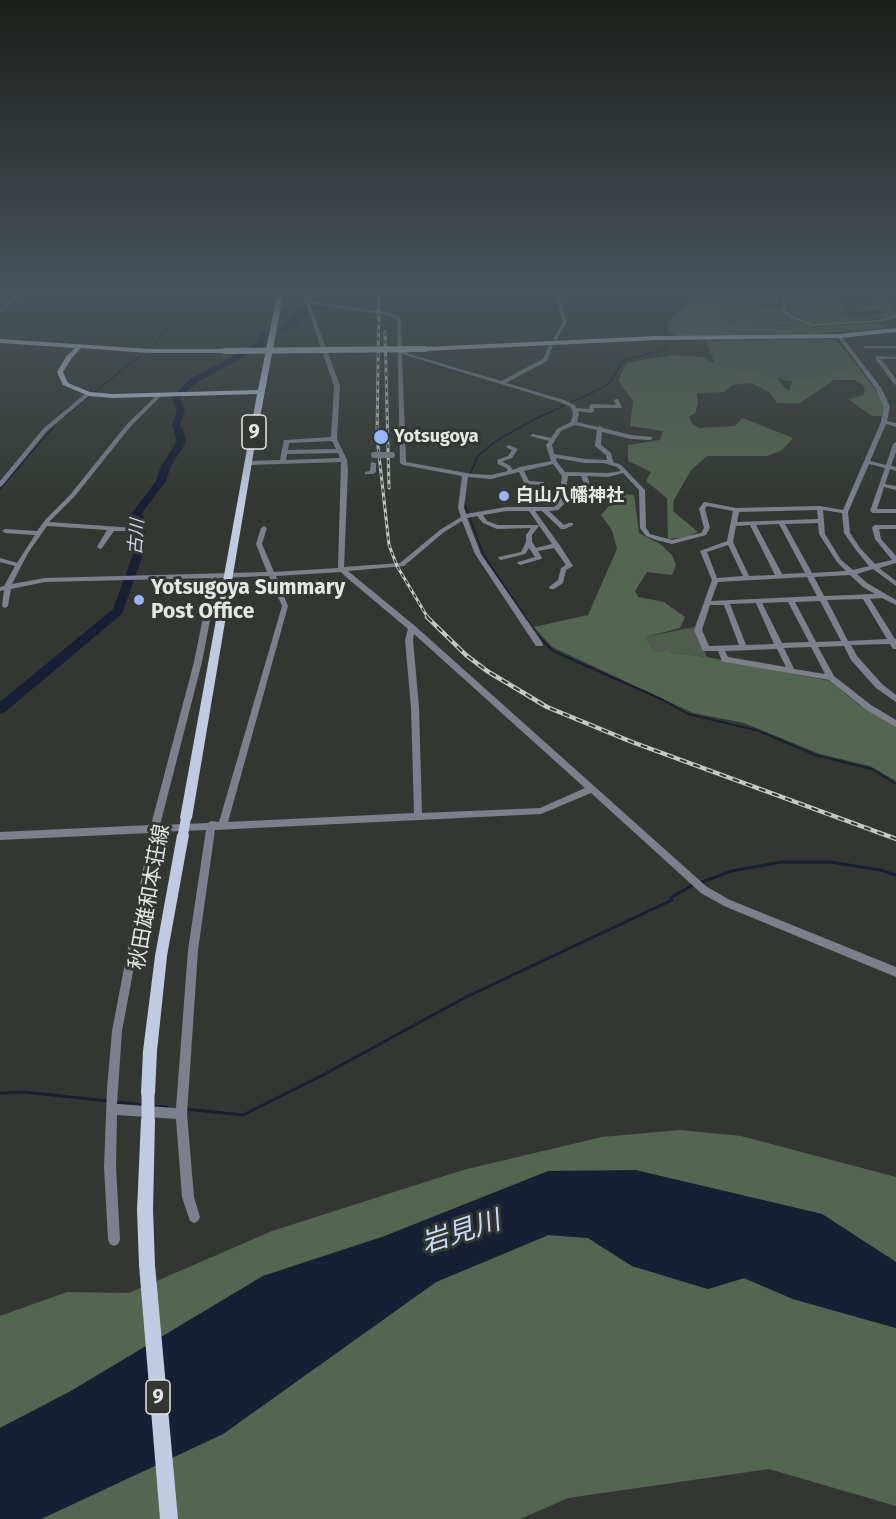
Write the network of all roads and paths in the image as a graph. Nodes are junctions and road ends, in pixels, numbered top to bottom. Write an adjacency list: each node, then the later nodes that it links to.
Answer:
1 (66, 361): 12 (main road)
2 (268, 361): 11 (main road, 秋田雄和本荘線 / 9)
3 (329, 361): 22 (street)
4 (399, 361): 25 (street)
5 (427, 361): 9 (street)
6 (543, 361): 9 (street)
7 (857, 361): 16 (street)
8 (880, 361): 10 (street)
9 (501, 383): 15 (street)
10 (896, 383)
11 (262, 392): 13 (main road); 37 (main road, 秋田雄和本荘線 / 9)
12 (90, 394): 13 (main road); 51 (street)
13 (158, 396): 63 (street)
14 (616, 400): 15 (street)
15 (571, 406): 17 (street)
16 (884, 422): 18 (street); 36 (street)
17 (574, 423): 19 (street); 23 (street)
18 (896, 425)
19 (600, 429): 21 (street); 35 (street)
20 (533, 436): 23 (street)
21 (651, 438)
22 (334, 439): 28 (street); 29 (street)
23 (551, 440): 32 (street)
24 (392, 445): 25 (street)
25 (402, 445): 46 (street)
26 (509, 447): 42 (street)
27 (895, 449): 39 (street)
28 (339, 451): 29 (street); 33 (street)
29 (284, 452): 34 (street)
30 (374, 455): 31 (street, bridge)
31 (392, 455)
32 (552, 459): 35 (street); 40 (street); 45 (street)
33 (344, 460): 34 (street); 85 (street)
34 (284, 462): 37 (street)
35 (610, 462): 43 (street)
36 (866, 462): 39 (street); 59 (street)
37 (249, 463): 89 (main road, 秋田雄和本荘線 / 9)
38 (373, 463): 44 (street)
39 (888, 467): 41 (street); 50 (street)
40 (520, 469): 42 (street); 49 (street)
41 (896, 469)
42 (512, 472): 46 (street)
43 (622, 472): 47 (street); 48 (street); 57 (street)
44 (367, 473)
45 (563, 474): 47 (street); 56 (street)
46 (468, 475): 60 (street)
47 (584, 475): 52 (street)
48 (622, 482)
49 (542, 483)
50 (882, 484): 53 (street); 58 (street)
51 (0, 485)
52 (602, 488)
53 (896, 488)
54 (820, 508): 57 (street); 59 (street); 61 (street)
55 (531, 509): 56 (street); 60 (street); 67 (street)
56 (544, 509): 64 (street)
57 (736, 510): 65 (street)
58 (896, 511)
59 (845, 512): 84 (street)
60 (470, 515): 67 (street); 85 (street); 109 (street)
61 (820, 521): 62 (street); 86 (street)
62 (781, 522): 66 (street); 90 (street)
63 (45, 524): 69 (street); 73 (street)
64 (571, 524)
65 (733, 524): 66 (street); 75 (street)
66 (752, 524): 91 (street)
67 (540, 525): 74 (street); 76 (street)
68 (896, 527): 81 (street)
69 (112, 528): 71 (street); 77 (street)
70 (264, 528): 87 (street)
71 (134, 530)
72 (5, 531): 73 (street)
73 (39, 533): 83 (street)
74 (529, 542): 78 (street); 79 (street)
75 (730, 542): 92 (street); 93 (street)
76 (557, 545): 78 (street); 96 (street)
77 (100, 547)
78 (534, 550): 82 (street)
79 (501, 558)
80 (0, 560): 83 (street)
81 (896, 561): 84 (street)
82 (520, 562)
83 (18, 566): 95 (street)
84 (874, 567): 86 (street); 94 (street)
85 (344, 571): 87 (street); 106 (street)
86 (851, 573): 90 (street); 98 (street)
87 (272, 574): 89 (street); 120 (street)
88 (214, 575): 89 (street); 95 (street); 121 (street)
89 (230, 575): 128 (main road, 秋田雄和本荘線 / 9, bridge)
90 (811, 575): 91 (street); 99 (street)
91 (779, 576): 92 (street)
92 (747, 578): 93 (street)
93 (715, 580): 103 (street)
94 (896, 584)
95 (4, 586): 105 (street)
96 (552, 587)
97 (865, 596): 98 (street); 99 (street); 108 (street)
98 (881, 596): 104 (street)
99 (822, 598): 100 (street); 107 (street)
100 (790, 600): 101 (street); 110 (street)
101 (758, 601): 102 (street); 111 (street)
102 (726, 602): 103 (street); 112 (street)
103 (708, 603): 113 (street)
104 (896, 603)
105 (5, 606)
106 (412, 628): 118 (street); 119 (street)
107 (846, 643): 108 (street); 110 (street); 116 (street)
108 (895, 643)
109 (539, 644)
110 (813, 645): 111 (street); 115 (street)
111 (779, 646): 112 (street); 114 (street)
112 (744, 648): 113 (street)
113 (721, 649): 114 (street)
114 (791, 671): 115 (street)
115 (831, 678): 117 (street)
116 (896, 699)
117 (896, 724)
118 (590, 790): 119 (street); 123 (street)
119 (418, 817): 120 (street)
120 (217, 825): 121 (street); 125 (street)
121 (155, 828): 122 (street); 124 (street)
122 (0, 836)
123 (896, 972)
124 (112, 1104): 125 (street); 127 (street)
125 (181, 1114): 126 (street)
126 (194, 1217)
127 (114, 1240)
128 (169, 1519)

